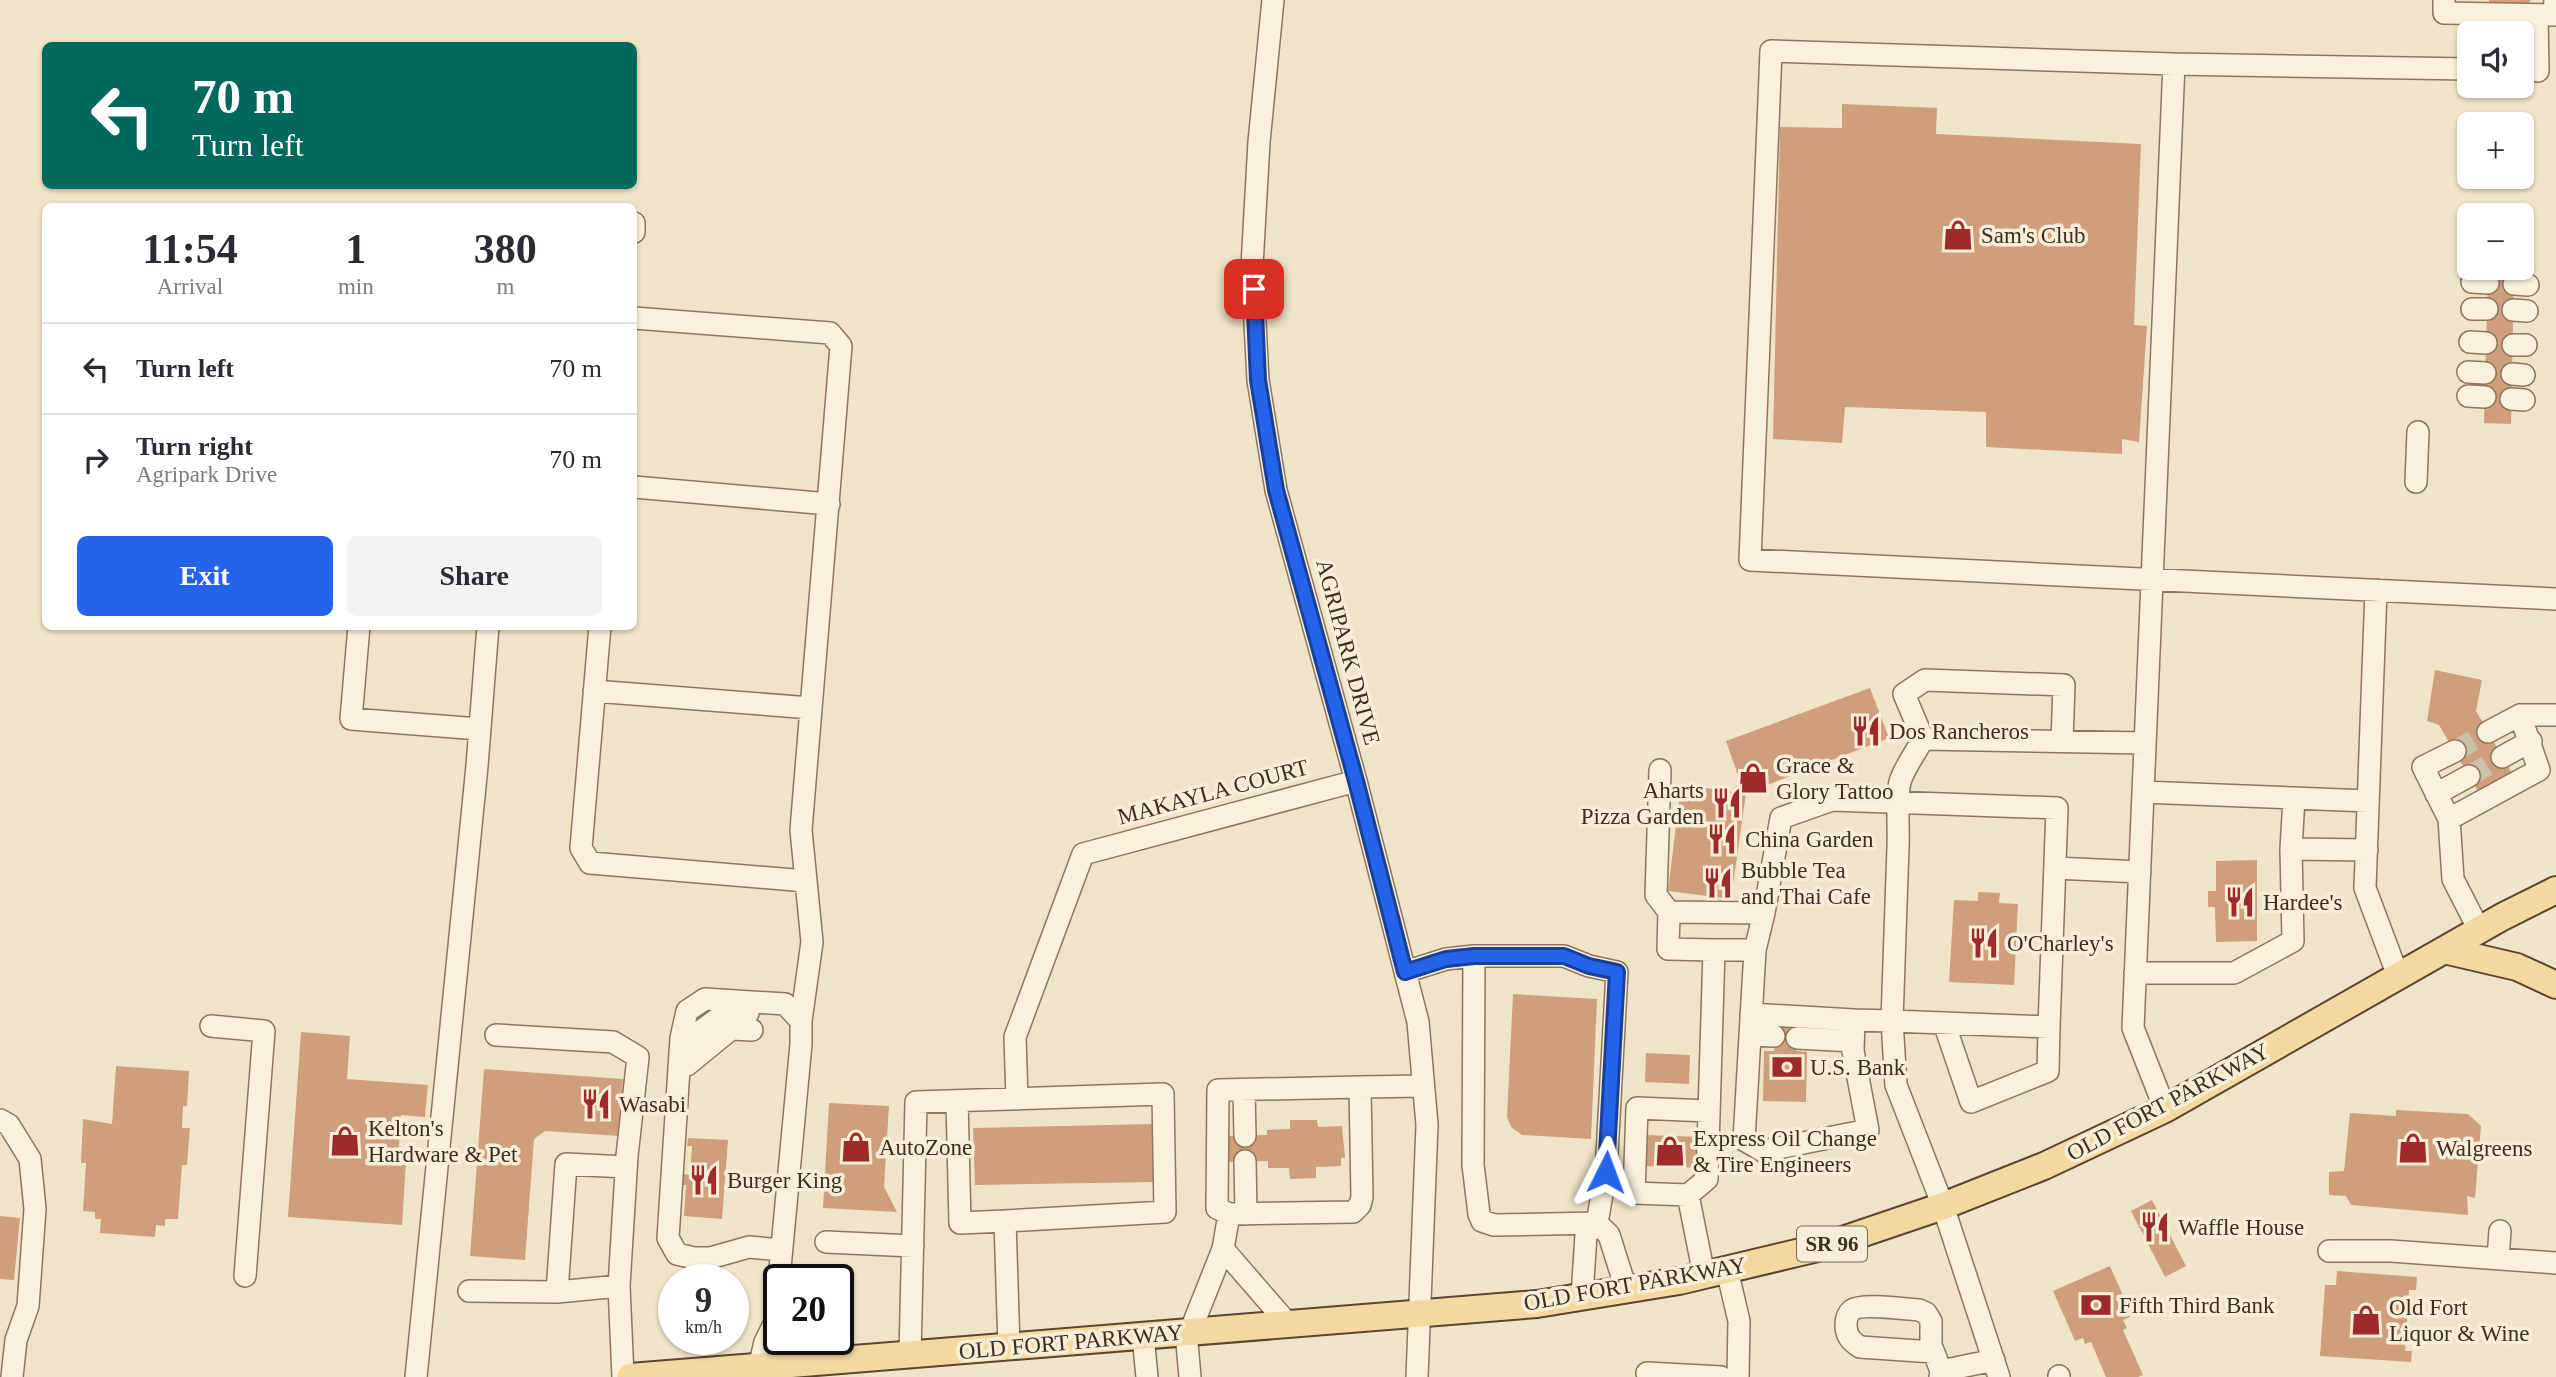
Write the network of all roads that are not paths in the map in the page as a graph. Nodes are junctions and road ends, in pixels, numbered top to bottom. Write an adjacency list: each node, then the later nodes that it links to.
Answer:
1 (1273, 0): 33 (street, AGRIPARK DRIVE)
2 (2444, 0): 4 (street)
3 (2555, 0): 4 (street)
4 (2538, 15): 7 (street)
5 (2174, 64): 6 (street); 13 (street); 13 (street)
6 (2457, 69)
7 (2539, 71)
8 (637, 317): 12 (street)
9 (2418, 432): 10 (street)
10 (2416, 482)
11 (637, 487): 12 (street)
12 (829, 504): 20 (street)
13 (2152, 579): 14 (street); 28 (street)
14 (2376, 590): 15 (street); 37 (street)
15 (2556, 599)
16 (359, 630): 23 (street)
17 (488, 630): 23 (street)
18 (600, 630): 19 (street)
19 (594, 691): 20 (street); 44 (street)
20 (811, 708): 44 (street)
21 (2520, 715): 22 (street); 24 (street); 27 (street)
22 (2556, 715)
23 (479, 729): 113 (street)
24 (2488, 732)
25 (1923, 739): 26 (street); 26 (street); 38 (street)
26 (2062, 741): 28 (street)
27 (2530, 741): 30 (street); 39 (street)
28 (2145, 743): 34 (street)
29 (2455, 751): 35 (street)
30 (2502, 757)
31 (1660, 770): 46 (street)
32 (2469, 776): 35 (street)
33 (1356, 781): 53 (street, AGRIPARK DRIVE); 71 (street, MAKAYLA COURT)
34 (2143, 792): 36 (street); 43 (street)
35 (2436, 794): 39 (street)
36 (2294, 798): 37 (street); 40 (street)
37 (2368, 801): 41 (street)
38 (1899, 803): 42 (street); 47 (street); 59 (street)
39 (2449, 820): 48 (street)
40 (2291, 849): 41 (street); 54 (street)
41 (2367, 850): 55 (street)
42 (2055, 868): 43 (street); 63 (street)
43 (2140, 872): 54 (street)
44 (806, 881): 58 (street)
45 (2556, 890): 48 (main road, OLD FORT PARKWAY / SR 96)
46 (1669, 912): 47 (street); 49 (street)
47 (1764, 913): 50 (street)
48 (2479, 930): 51 (main road, OLD FORT PARKWAY / SR 96)
49 (1714, 950): 50 (street); 74 (street)
50 (1755, 950): 61 (street)
51 (2444, 950): 55 (main road, OLD FORT PARKWAY / SR 96); 56 (main road)
52 (1474, 956): 53 (street); 83 (street); 83 (street)
53 (1405, 972): 68 (street, AGRIPARK DRIVE)
54 (2135, 973): 73 (street)
55 (2398, 976): 73 (main road, OLD FORT PARKWAY / SR 96)
56 (2556, 985)
57 (753, 1021): 90 (street)
58 (801, 1021): 87 (street); 90 (street)
59 (1892, 1021): 60 (street); 64 (street); 80 (street)
60 (1944, 1023): 63 (street); 63 (street)
61 (1751, 1024): 64 (street); 64 (street); 66 (street)
62 (211, 1026): 95 (street)
63 (2049, 1027)
64 (1853, 1031): 67 (street)
65 (496, 1035): 78 (street)
66 (1774, 1036)
67 (1797, 1038)
68 (1423, 1086): 69 (street); 101 (street, AGRIPARK DRIVE)
69 (1360, 1087): 70 (street); 81 (street)
70 (1244, 1090): 76 (street); 81 (street)
71 (1017, 1099): 72 (street); 82 (street)
72 (957, 1101): 82 (street); 86 (street)
73 (2165, 1109): 80 (main road, OLD FORT PARKWAY / SR 96)
74 (1707, 1111): 79 (street); 79 (street)
75 (0, 1120): 112 (street)
76 (1245, 1136)
77 (1245, 1161): 81 (street)
78 (626, 1167): 96 (street); 99 (street)
79 (1688, 1195): 94 (street)
80 (1943, 1206): 94 (main road, OLD FORT PARKWAY / SR 96); 109 (street)
81 (1238, 1214): 88 (street)
82 (1005, 1221): 105 (street)
83 (1597, 1223): 97 (street); 100 (street)
84 (2500, 1231): 91 (street)
85 (826, 1242): 86 (street)
86 (913, 1246): 107 (street)
87 (781, 1250): 90 (street); 93 (street)
88 (1223, 1250): 102 (street); 103 (street)
89 (2329, 1251): 91 (street)
90 (701, 1258)
91 (2498, 1259): 92 (street)
92 (2556, 1263)
93 (780, 1264)
94 (1716, 1273): 97 (main road, OLD FORT PARKWAY / SR 96); 119 (street)
95 (245, 1276)
96 (619, 1286): 99 (street); 114 (street)
97 (1626, 1289): 100 (main road, OLD FORT PARKWAY / SR 96)
98 (469, 1291): 99 (street)
99 (557, 1292)
100 (1582, 1296): 101 (main road, OLD FORT PARKWAY / SR 96)
101 (1421, 1313): 102 (main road, OLD FORT PARKWAY / SR 96); 117 (street, AGRIPARK DRIVE)
102 (1288, 1324): 103 (main road, OLD FORT PARKWAY / SR 96)
103 (1189, 1332): 104 (main road, OLD FORT PARKWAY / SR 96); 116 (street)
104 (1143, 1336): 105 (main road, OLD FORT PARKWAY / SR 96); 115 (street)
105 (1009, 1347): 107 (main road, OLD FORT PARKWAY / SR 96)
106 (763, 1354): 110 (street)
107 (910, 1354): 110 (main road, OLD FORT PARKWAY / SR 96)
108 (1938, 1367): 109 (street)
109 (1997, 1368)
110 (760, 1372): 114 (main road, OLD FORT PARKWAY / SR 96)
111 (1647, 1373): 118 (street)
112 (12, 1377)
113 (416, 1377)
114 (636, 1377)
115 (1147, 1377)
116 (1190, 1377)
117 (1417, 1377)
118 (1721, 1377)
119 (1738, 1377)

